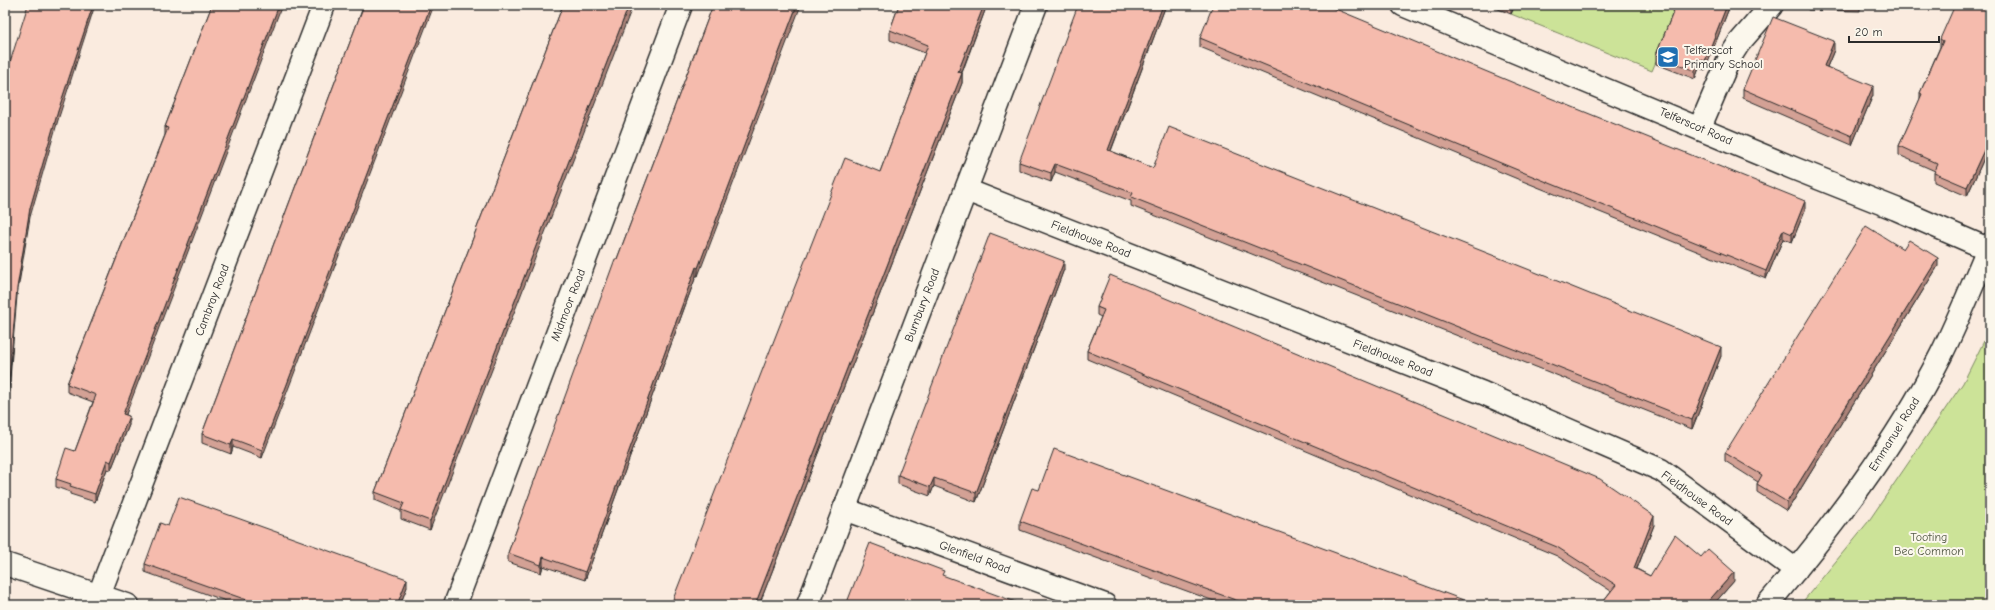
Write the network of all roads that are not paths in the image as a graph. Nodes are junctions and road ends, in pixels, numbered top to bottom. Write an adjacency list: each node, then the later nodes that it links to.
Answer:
1 (324, 5): 12 (street, Cambray Road)
2 (681, 5): 14 (street, Midmoor Road)
3 (1036, 5): 7 (street, Burnbury Road)
4 (1403, 5): 6 (street, Telferscot Road)
5 (1772, 5): 6 (street)
6 (1700, 128): 8 (street, Telferscot Road)
7 (966, 190): 9 (street, Burnbury Road); 11 (street, Fieldhouse Road)
8 (1989, 246): 11 (street, Emmanuel Road)
9 (844, 509): 15 (street, Burnbury Road); 16 (street, Glenfield Road)
10 (5, 564): 12 (street)
11 (1796, 570): 17 (street, Emmanuel Road)
12 (99, 595): 13 (street)
13 (127, 605)
14 (455, 605)
15 (808, 605)
16 (1106, 605)
17 (1767, 605)

